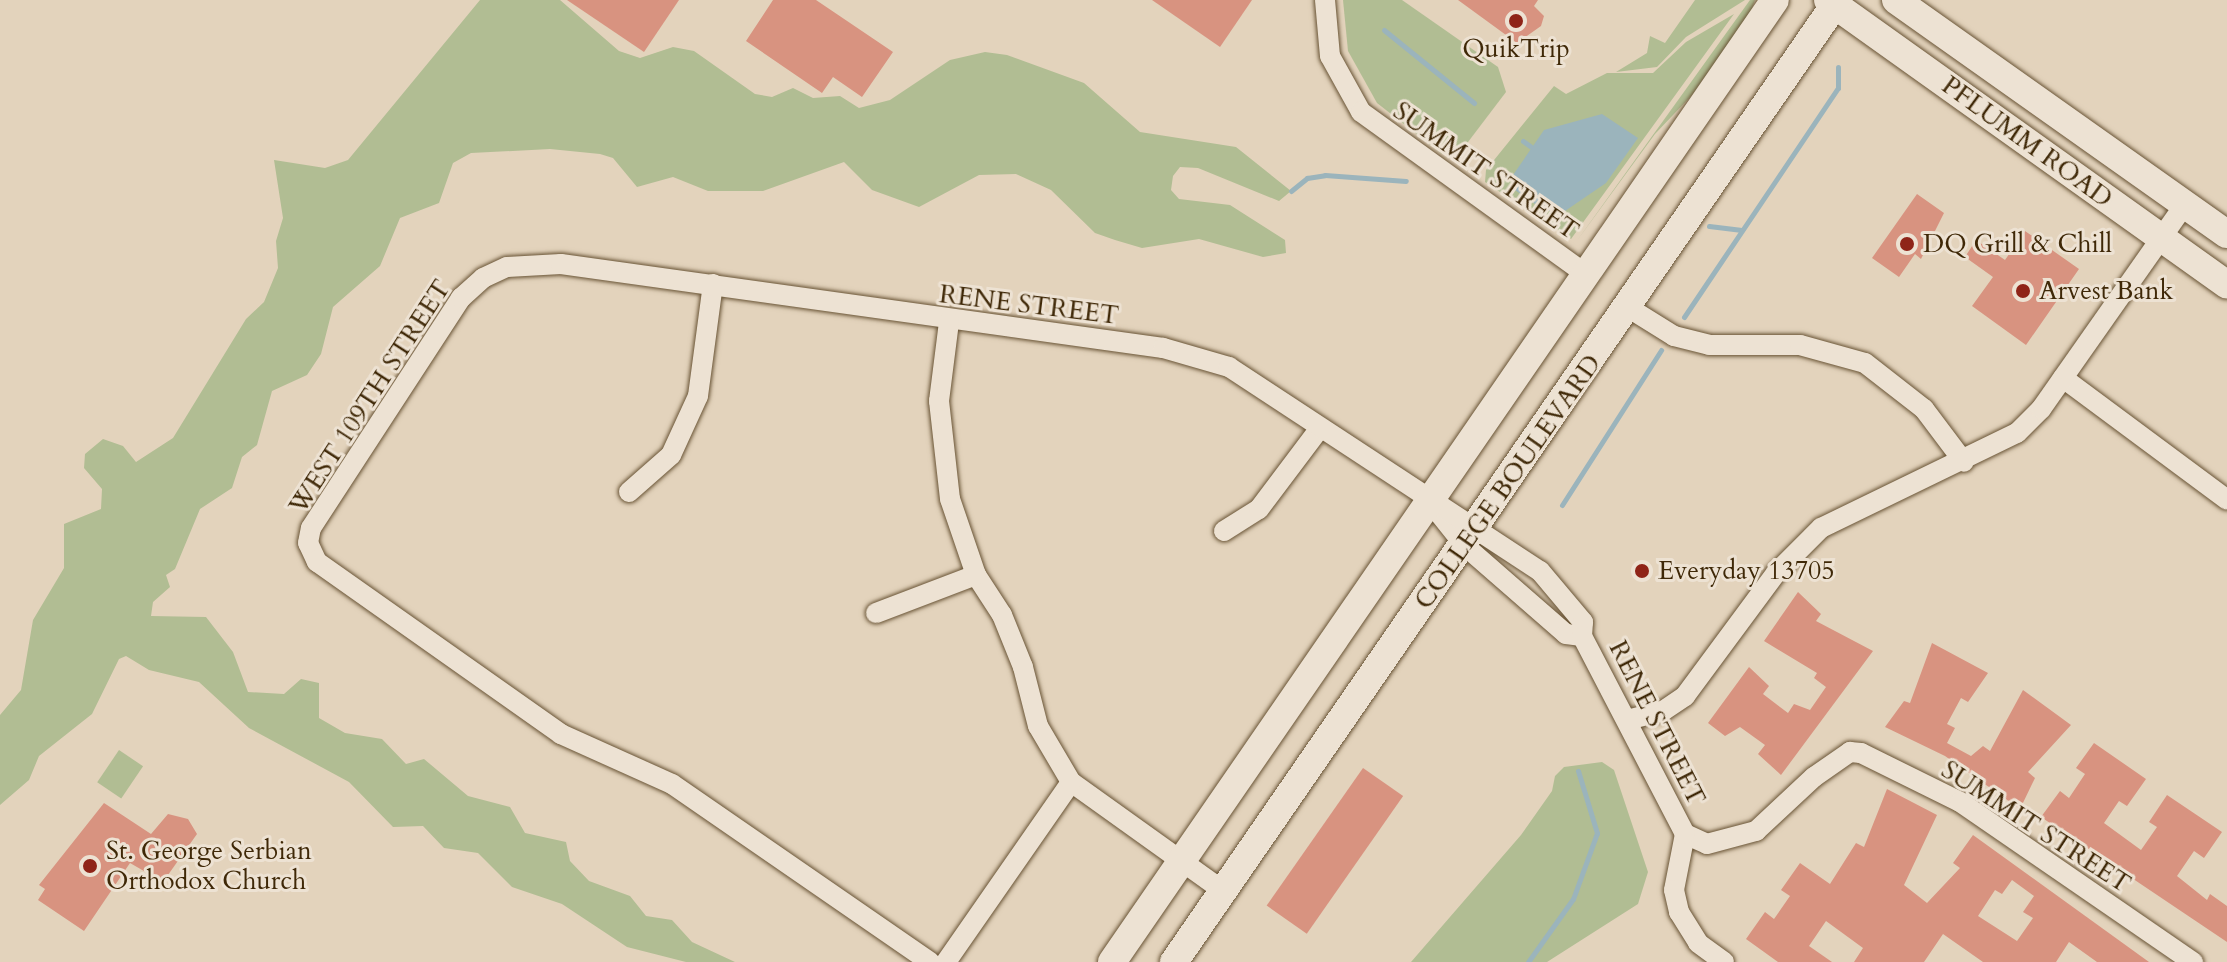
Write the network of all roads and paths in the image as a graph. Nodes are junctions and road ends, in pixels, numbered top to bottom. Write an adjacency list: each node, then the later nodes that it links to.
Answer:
1 (1775, 0): 8 (main road, COLLEGE BOULEVARD)
2 (1896, 0): 5 (main road, PFLUMM ROAD)
3 (1834, 2): 7 (main road, PFLUMM ROAD); 11 (main road, COLLEGE BOULEVARD)
4 (1324, 10): 8 (street, SUMMIT STREET)
5 (2185, 204): 6 (main road, PFLUMM ROAD); 7 (street)
6 (2227, 234)
7 (2161, 238): 10 (main road, PFLUMM ROAD); 13 (street)
8 (1586, 274): 18 (main road, COLLEGE BOULEVARD)
9 (713, 284): 12 (street, RENE STREET); 16 (street); 29 (street, WEST 109TH STREET)
10 (2227, 285)
11 (1629, 308): 15 (street); 20 (main road, COLLEGE BOULEVARD)
12 (949, 322): 14 (street, RENE STREET); 21 (street)
13 (2063, 378): 15 (street); 17 (street)
14 (1320, 428): 18 (street, RENE STREET); 19 (street)
15 (1964, 462): 24 (street)
16 (629, 492)
17 (2227, 500)
18 (1430, 502): 20 (street, RENE STREET); 27 (main road, COLLEGE BOULEVARD)
19 (1224, 531)
20 (1472, 536): 23 (street, RENE STREET); 23 (street, RENE STREET); 28 (main road, COLLEGE BOULEVARD)
21 (976, 575): 22 (street); 25 (street)
22 (876, 613)
23 (1582, 636): 24 (street, RENE STREET)
24 (1627, 720): 26 (street, RENE STREET)
25 (1071, 782): 27 (street); 30 (street)
26 (1685, 834): 33 (street); 34 (street, SUMMIT STREET)
27 (1181, 862): 28 (street); 31 (main road, COLLEGE BOULEVARD)
28 (1223, 891): 32 (main road, COLLEGE BOULEVARD)
29 (930, 962)
30 (946, 962)
31 (1112, 962)
32 (1174, 962)
33 (1724, 962)
34 (2193, 962)

